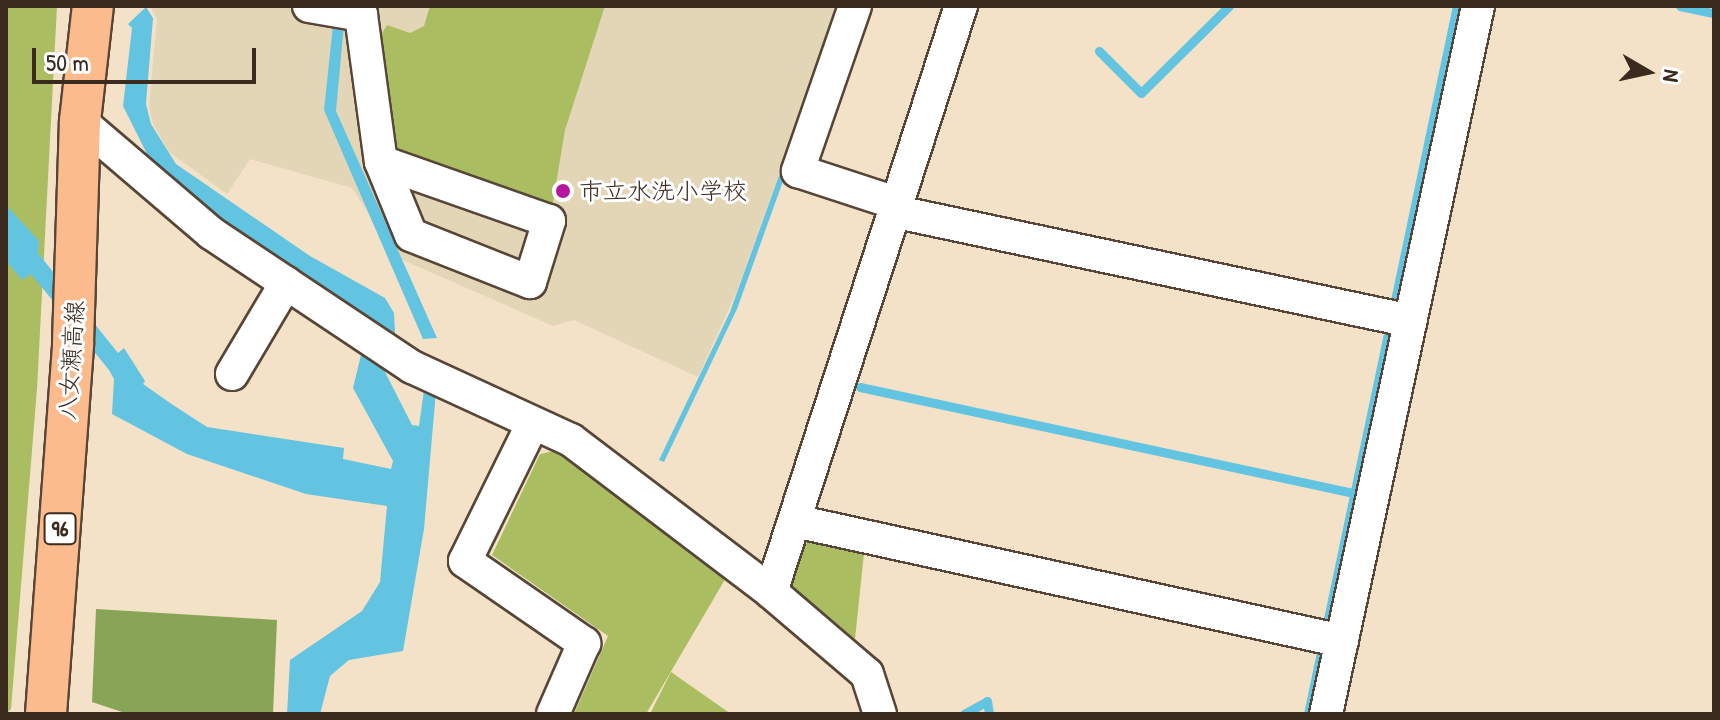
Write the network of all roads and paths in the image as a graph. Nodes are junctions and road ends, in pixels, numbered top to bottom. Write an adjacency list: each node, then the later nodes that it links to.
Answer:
1 (93, 6): 6 (main road, 八女瀬高線 / 96)
2 (309, 6): 7 (street)
3 (855, 6): 8 (street)
4 (961, 6): 8 (street)
5 (1478, 6): 10 (street)
6 (80, 121): 9 (street); 16 (main road, 八女瀬高線 / 96)
7 (381, 162): 7 (street)
8 (898, 208): 10 (street); 13 (street)
9 (286, 283): 11 (street); 12 (street)
10 (1411, 321): 15 (street)
11 (232, 374)
12 (533, 423): 14 (street); 17 (street)
13 (795, 521): 14 (street); 15 (street)
14 (771, 592): 18 (street)
15 (1342, 641): 19 (street)
16 (46, 714)
17 (553, 714)
18 (880, 714)
19 (1326, 714)

